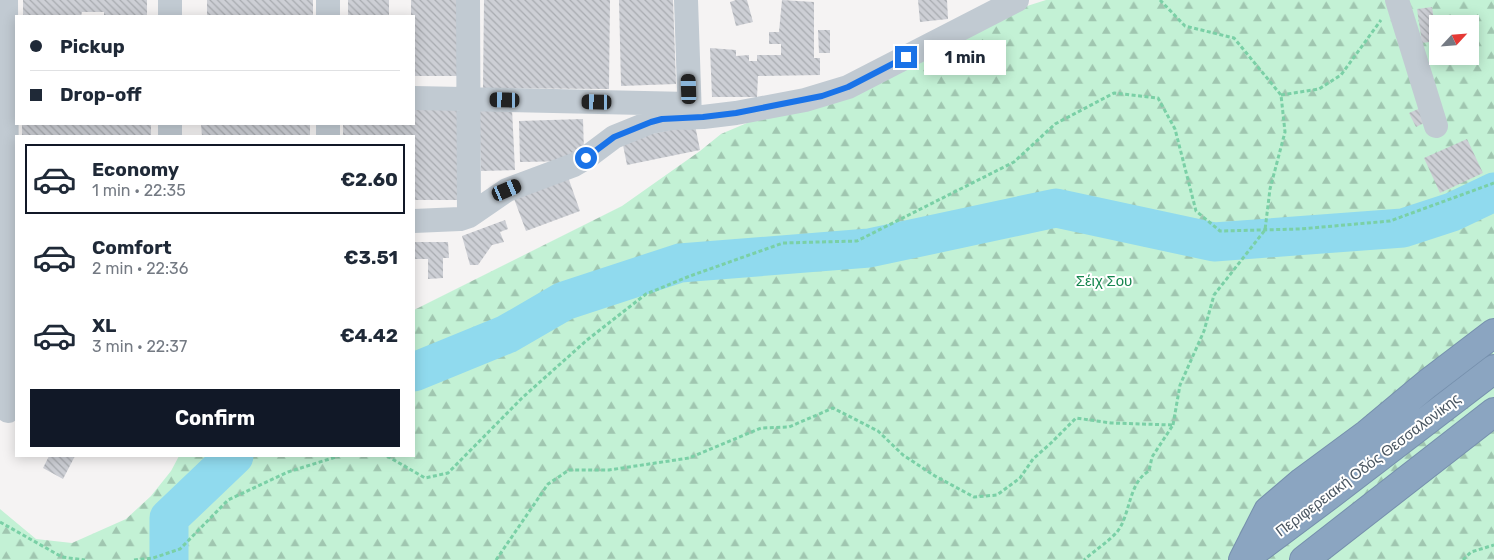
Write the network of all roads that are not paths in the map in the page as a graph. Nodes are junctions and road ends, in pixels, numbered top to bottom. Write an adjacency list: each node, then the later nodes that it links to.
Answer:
1 (6, 0): 10 (street)
2 (170, 0): 8 (street)
3 (328, 0): 9 (street)
4 (468, 0): 12 (street)
5 (686, 0): 13 (street)
6 (1017, 0): 13 (street)
7 (1390, 8): 14 (street)
8 (170, 15)
9 (328, 15)
10 (8, 94): 16 (street)
11 (415, 98): 12 (street)
12 (468, 100): 13 (street); 15 (street)
13 (690, 111): 15 (street)
14 (1436, 126)
15 (469, 216): 17 (street)
16 (8, 221): 19 (street)
17 (415, 221)
18 (1494, 333): 23 (highway)
19 (8, 362): 21 (street)
20 (1494, 369): 23 (highway, Περιφερειακή Οδός Θεσσαλονίκης)
21 (8, 411)
22 (1494, 412): 24 (highway)
23 (1242, 560)
24 (1304, 560)

